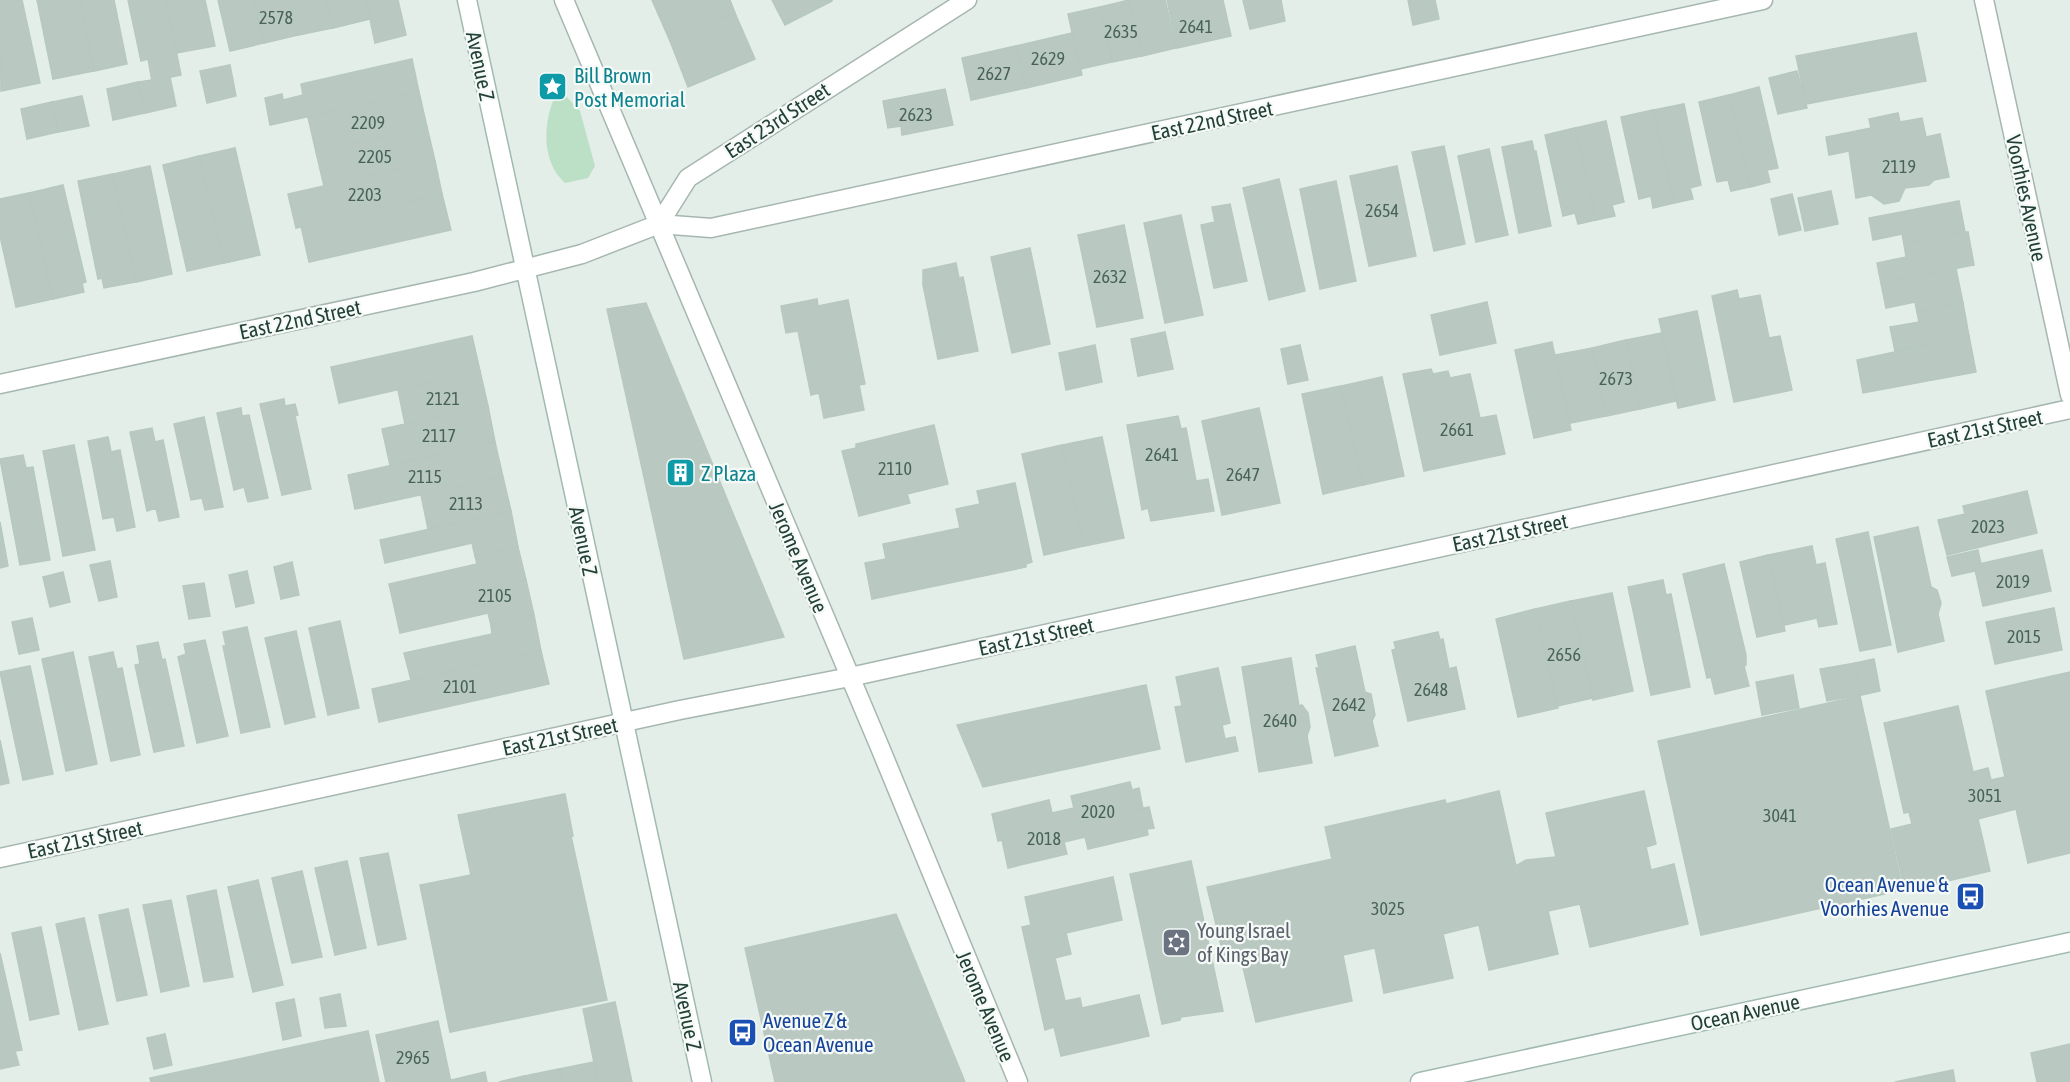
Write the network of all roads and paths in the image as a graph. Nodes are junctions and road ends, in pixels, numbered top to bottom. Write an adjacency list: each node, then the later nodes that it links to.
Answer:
1 (467, 0): 7 (street, Avenue Z)
2 (564, 0): 6 (street, Jerome Avenue)
3 (967, 0): 6 (street, East 23rd Street)
4 (1763, 0): 6 (street, East 22nd Street)
5 (1984, 0): 9 (street, Voorhies Avenue)
6 (660, 224): 7 (street, East 22nd Street); 11 (street, Jerome Avenue)
7 (525, 268): 8 (street, East 22nd Street); 12 (street, Avenue Z)
8 (0, 384)
9 (2070, 395)
10 (2070, 409): 11 (street, East 21st Street)
11 (850, 677): 12 (street, East 21st Street); 16 (street, Jerome Avenue)
12 (623, 723): 13 (street, East 21st Street); 15 (street, Avenue Z)
13 (0, 858)
14 (2070, 942): 17 (street, Ocean Avenue)
15 (702, 1082)
16 (1018, 1082)
17 (1420, 1082)

